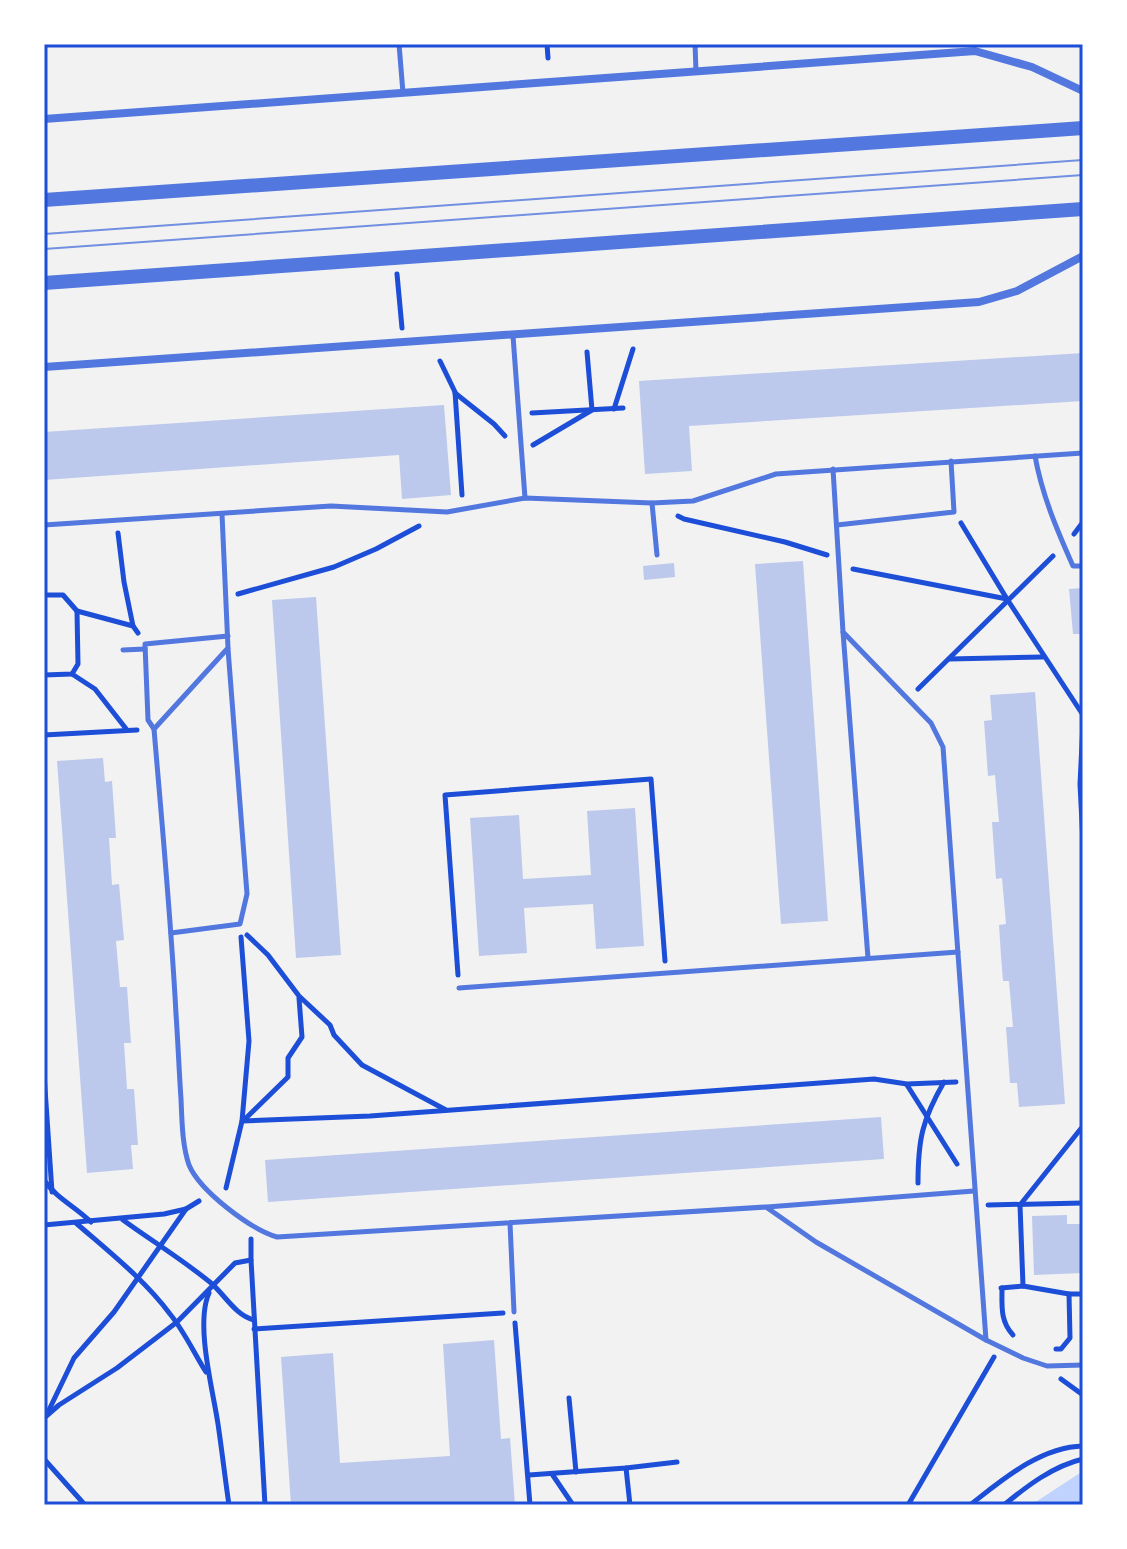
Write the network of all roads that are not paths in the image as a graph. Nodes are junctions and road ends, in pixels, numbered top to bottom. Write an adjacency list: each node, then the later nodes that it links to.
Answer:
1 (399, 44): 5 (lane)
2 (695, 44): 3 (lane)
3 (696, 72): 4 (street); 5 (street)
4 (1083, 91)
5 (403, 94): 6 (street)
6 (44, 119)
7 (1083, 128): 8 (street)
8 (44, 200)
9 (1083, 209): 11 (street)
10 (1083, 256): 12 (street)
11 (44, 283)
12 (513, 336): 13 (street); 18 (lane)
13 (44, 367)
14 (1083, 453): 15 (lane)
15 (1035, 456): 16 (lane); 24 (lane)
16 (951, 461): 17 (lane); 22 (lane)
17 (833, 469): 19 (lane); 22 (lane)
18 (525, 498): 19 (lane); 20 (lane)
19 (652, 503): 23 (lane)
20 (222, 514): 21 (lane); 26 (lane)
21 (44, 525)
22 (837, 525): 25 (lane)
23 (657, 555)
24 (1083, 566)
25 (843, 632): 32 (lane); 33 (lane)
26 (228, 636): 27 (lane); 28 (lane)
27 (145, 646): 29 (lane); 30 (lane)
28 (228, 648): 30 (lane); 31 (lane)
29 (123, 650)
30 (154, 729): 31 (lane)
31 (171, 933): 37 (lane)
32 (958, 952): 33 (lane); 35 (lane)
33 (868, 958): 34 (lane)
34 (459, 988)
35 (974, 1191): 36 (lane); 39 (lane)
36 (766, 1207): 37 (lane); 39 (lane)
37 (510, 1223): 38 (lane)
38 (514, 1312)
39 (986, 1340): 40 (lane)
40 (1083, 1365)

